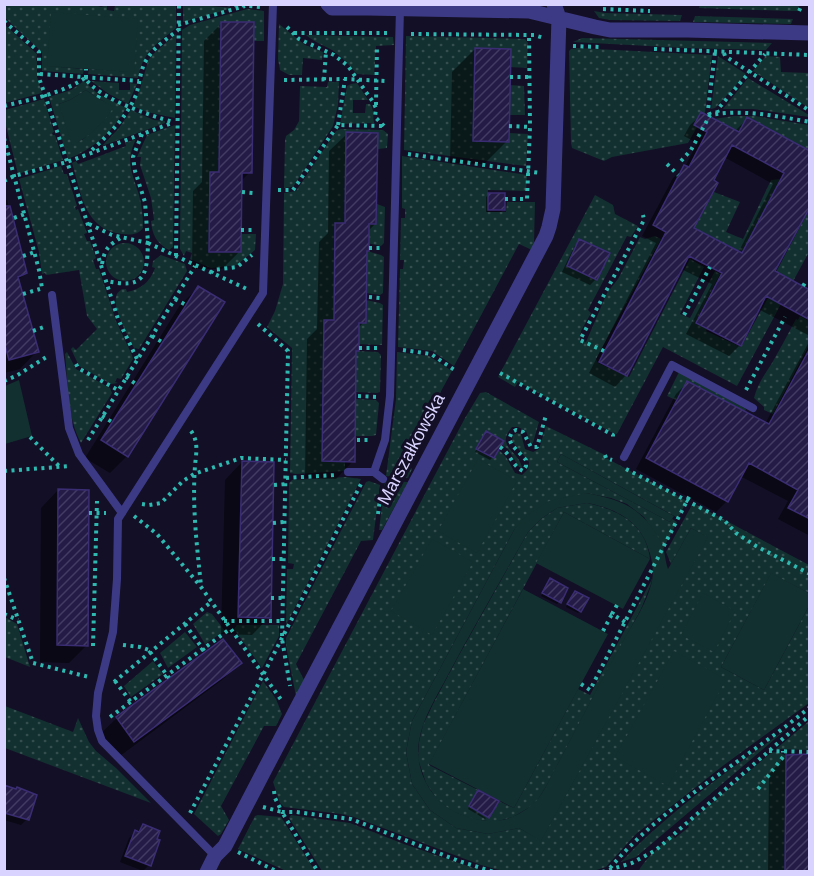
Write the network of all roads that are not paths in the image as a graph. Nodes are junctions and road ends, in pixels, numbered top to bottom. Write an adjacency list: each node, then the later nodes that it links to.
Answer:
1 (273, 4): 12 (lane)
2 (328, 4): 3 (street)
3 (400, 9): 4 (street); 10 (lane)
4 (557, 11): 5 (street); 13 (street, Marszałkowska)
5 (810, 33)
6 (48, 296): 12 (lane)
7 (753, 408): 8 (lane)
8 (621, 460)
9 (348, 472): 10 (lane)
10 (374, 472): 11 (lane)
11 (382, 479)
12 (122, 513): 13 (lane)
13 (220, 851): 14 (street, Marszałkowska)
14 (207, 872)

